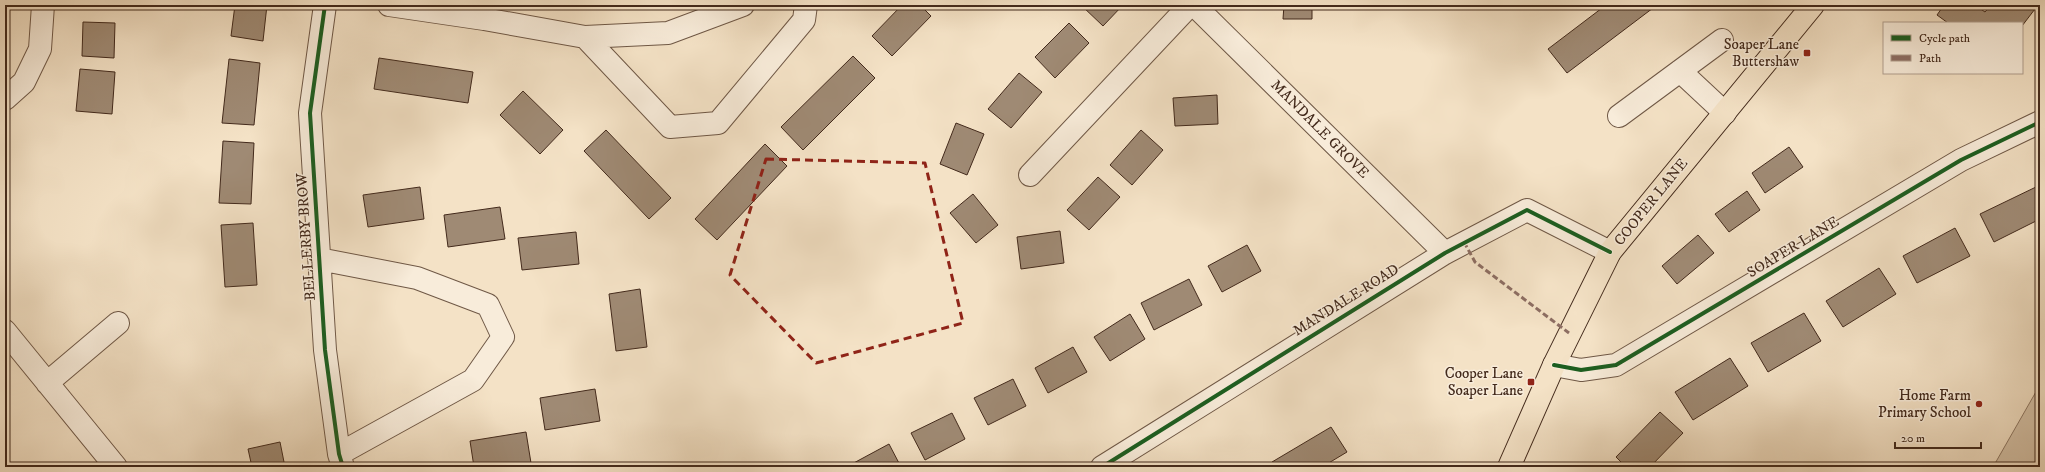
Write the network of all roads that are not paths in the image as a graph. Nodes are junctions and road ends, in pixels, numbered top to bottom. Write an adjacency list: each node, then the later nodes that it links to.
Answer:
1 (43, 5): 13 (street)
2 (325, 5): 20 (street, BELLERBY BROW)
3 (389, 5): 10 (street)
4 (743, 5): 9 (street)
5 (806, 5): 10 (street)
6 (1190, 5): 17 (street)
7 (1194, 5): 19 (street, MANDALE GROVE)
8 (1813, 5): 14 (main road, COOPER LANE)
9 (705, 11): 10 (street)
10 (585, 37)
11 (1722, 40): 12 (street)
12 (1680, 71): 14 (street); 15 (street)
13 (5, 99)
14 (1725, 113): 18 (main road, COOPER LANE)
15 (1619, 116)
16 (2040, 122): 23 (street, SOAPER LANE)
17 (1030, 175)
18 (1610, 252): 19 (street, MANDALE ROAD); 23 (main road, COOPER LANE)
19 (1445, 253): 27 (street, MANDALE ROAD)
20 (319, 259): 25 (street, BELLERBY BROW); 25 (street, BELLERBY BROW)
21 (118, 323): 24 (street)
22 (5, 331): 24 (street)
23 (1554, 365): 28 (main road, COOPER LANE)
24 (47, 382): 26 (street)
25 (341, 460)
26 (116, 467)
27 (1102, 467)
28 (1509, 467)

